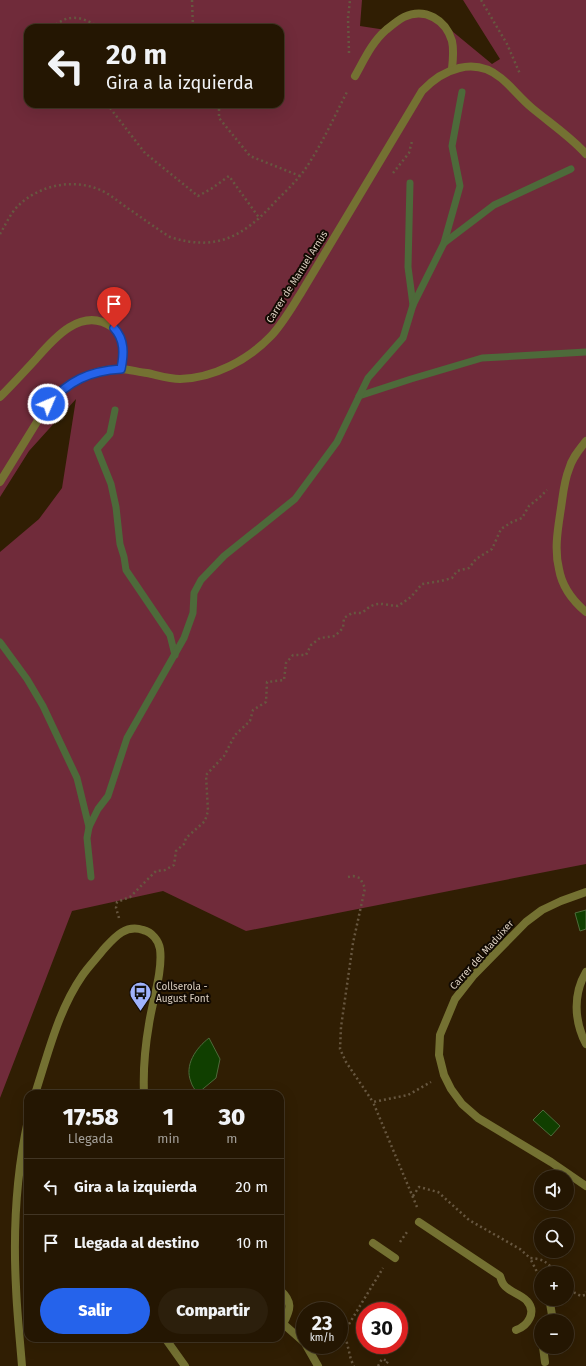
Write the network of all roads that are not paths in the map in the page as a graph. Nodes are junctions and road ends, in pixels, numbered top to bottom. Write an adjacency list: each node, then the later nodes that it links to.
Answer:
1 (452, 69): 2 (street); 3 (street, Carrer de Manuel Arnús); 4 (street, Carrer de Manuel Arnús)
2 (355, 76)
3 (586, 154)
4 (121, 369): 5 (street); 7 (street, Carrer de Manuel Arnús)
5 (0, 397)
6 (586, 440): 8 (street)
7 (0, 482)
8 (586, 612)
9 (586, 892): 15 (street, Carrer del Maduixer)
10 (586, 972): 11 (street)
11 (586, 1044)
12 (36, 1090): 13 (street)
13 (144, 1090)
14 (24, 1144): 28 (street)
15 (586, 1186)
16 (419, 1222): 22 (street)
17 (373, 1243): 18 (street)
18 (395, 1258)
19 (284, 1294): 20 (street)
20 (284, 1320)
21 (284, 1325): 23 (street)
22 (516, 1330)
23 (296, 1334)
24 (168, 1342): 29 (street)
25 (311, 1354): 30 (street)
26 (544, 1354): 27 (street)
27 (545, 1362)
28 (22, 1366)
29 (185, 1366)
30 (318, 1366)

